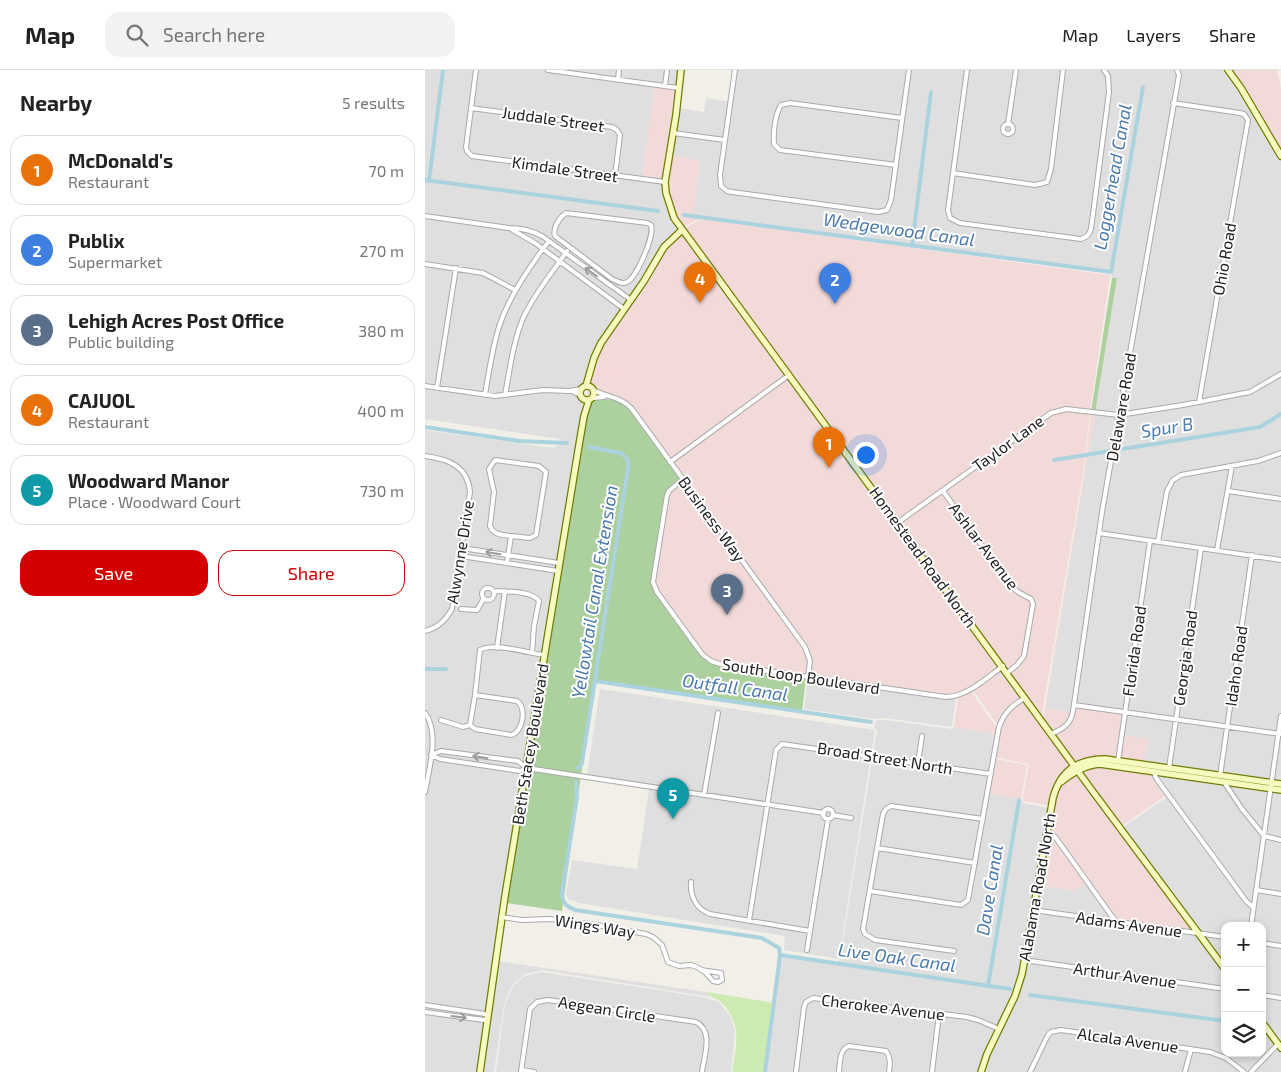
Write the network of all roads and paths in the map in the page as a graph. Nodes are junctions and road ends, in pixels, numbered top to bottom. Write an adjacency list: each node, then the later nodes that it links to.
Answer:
1 (476, 70): 18 (street)
2 (548, 70): 14 (street)
3 (619, 70): 14 (street)
4 (667, 70): 15 (street)
5 (681, 70): 16 (main road, Homestead Road North)
6 (735, 70): 22 (street)
7 (909, 70): 19 (street)
8 (967, 70): 25 (street)
9 (1015, 70): 20 (street)
10 (1063, 70): 25 (street)
11 (1228, 70): 23 (main road)
12 (1106, 71): 25 (street)
13 (1177, 71): 17 (street, Delaware Road)
14 (618, 79): 15 (street)
15 (665, 86): 16 (street)
16 (679, 88): 21 (main road, Homestead Road North)
17 (1173, 103): 51 (street, Ohio Road); 52 (street, Delaware Road)
18 (471, 108): 26 (street, Juddale Street); 26 (street, Kimdale Street)
19 (902, 118): 24 (street); 24 (street)
20 (1008, 124)
21 (673, 132): 22 (street); 27 (main road, Homestead Road North)
22 (725, 140): 24 (street)
23 (1281, 156)
24 (896, 166)
25 (953, 173)
26 (615, 176): 27 (street, Kimdale Street)
27 (665, 182): 30 (main road, Homestead Road North)
28 (425, 216): 29 (street)
29 (509, 228): 31 (street); 33 (street)
30 (682, 230): 41 (main road, Beth Stacey Boulevard); 44 (main road, Homestead Road North)
31 (549, 241): 33 (street); 34 (street)
32 (570, 248): 34 (street); 38 (street); 38 (street)
33 (543, 250): 35 (street); 40 (street)
34 (566, 253): 35 (street); 39 (street, one-way to 34)
35 (560, 261): 42 (street); 49 (street)
36 (425, 264): 37 (street)
37 (456, 268): 40 (street); 46 (street)
38 (612, 279): 39 (street)
39 (609, 284): 41 (street)
40 (515, 290): 48 (street)
41 (631, 300): 42 (main road, Beth Stacey Boulevard)
42 (625, 309): 47 (main road, Beth Stacey Boulevard)
43 (1281, 374): 51 (street, Taylor Lane)
44 (789, 375): 55 (street); 61 (main road, Homestead Road North)
45 (425, 386): 46 (street)
46 (437, 388): 48 (street)
47 (587, 393): 49 (street); 50 (street, Business Way); 50 (street); 74 (main road, Beth Stacey Boulevard)
48 (485, 395): 49 (street)
49 (505, 395)
50 (611, 397): 55 (street, Business Way)
51 (1199, 402): 52 (street, Taylor Lane)
52 (1119, 415): 58 (street, Taylor Lane); 62 (street, Delaware Road)
53 (1281, 453): 56 (street)
54 (425, 456): 66 (street, Alwynne Drive)
55 (670, 462): 57 (street, Business Way)
56 (1232, 466): 59 (street); 65 (street)
57 (683, 479): 86 (street, Business Way); 86 (street, South Loop Boulevard)
58 (943, 491): 61 (street, Ashlar Avenue); 85 (street, Ashlar Avenue)
59 (1228, 491): 60 (street); 68 (street)
60 (1281, 499)
61 (897, 523): 84 (main road, Homestead Road North)
62 (1099, 533): 64 (street); 89 (street, Delaware Road)
63 (511, 536): 63 (street); 71 (street)
64 (1150, 541): 65 (street); 90 (street, Florida Road)
65 (1159, 542): 67 (street)
66 (462, 548): 70 (street, Alwynne Drive); 71 (street, one-way to 66)
67 (1201, 548): 68 (street); 94 (street, Georgia Road)
68 (1217, 550): 69 (street)
69 (1252, 555): 72 (street); 97 (street, Idaho Road)
70 (461, 556): 73 (street); 80 (street, Alwynne Drive)
71 (509, 556): 73 (street); 74 (street)
72 (1281, 560)
73 (507, 563): 75 (street)
74 (559, 563): 75 (main road, Beth Stacey Boulevard)
75 (558, 571): 83 (main road, Beth Stacey Boulevard)
76 (505, 591): 77 (street); 81 (street); 82 (street)
77 (494, 592): 78 (street); 78 (street)
78 (484, 598): 79 (street)
79 (461, 609)
80 (425, 631)
81 (497, 648): 82 (street); 87 (street)
82 (531, 653): 83 (street)
83 (544, 655): 104 (main road, Beth Stacey Boulevard)
84 (1003, 666): 85 (main road, Homestead Road North); 86 (street, South Loop Boulevard)
85 (1007, 673): 88 (main road, Homestead Road North)
86 (809, 677)
87 (475, 694): 96 (street); 96 (street)
88 (1025, 698): 98 (main road, Homestead Road North); 108 (street)
89 (1074, 704): 90 (street); 98 (street, Delaware Road)
90 (1125, 712): 94 (street); 102 (street, Florida Road)
91 (425, 713): 101 (street)
92 (717, 714): 115 (street)
93 (1281, 716): 99 (street)
94 (1176, 719): 97 (street); 105 (street, Georgia Road)
95 (441, 720): 96 (street)
96 (470, 725)
97 (1227, 726): 99 (street); 109 (street, Idaho Road)
98 (1051, 734): 106 (main road, Homestead Road North)
99 (1280, 734): 112 (street)
100 (922, 736): 103 (street)
101 (431, 755): 104 (street); 104 (street, one-way to 101); 114 (street)
102 (1118, 761): 105 (main road); 106 (main road)
103 (918, 763): 108 (street, Broad Street North); 116 (street, Broad Street North)
104 (527, 768): 115 (street); 133 (main road, Beth Stacey Boulevard)
105 (1169, 768): 109 (main road)
106 (1076, 769): 107 (main road); 122 (main road, Alabama Road North); 138 (main road, Homestead Road North)
107 (1154, 772): 110 (main road); 131 (street)
108 (991, 774): 121 (street)
109 (1219, 776): 112 (main road)
110 (1224, 782): 112 (main road); 123 (street)
111 (1281, 784): 112 (main road)
112 (1271, 786): 113 (main road); 123 (street)
113 (1281, 790)
114 (425, 792)
115 (705, 796): 116 (street)
116 (767, 805): 117 (street); 134 (street)
117 (824, 813): 118 (street); 120 (street)
118 (833, 815): 119 (street); 120 (street)
119 (851, 818)
120 (828, 819): 137 (street)
121 (983, 819): 125 (street); 126 (street)
122 (1047, 830): 132 (main road, Alabama Road North); 135 (street)
123 (1263, 836): 124 (street); 128 (street)
124 (1281, 840)
125 (877, 848): 126 (street); 129 (street)
126 (975, 863): 129 (street)
127 (691, 882): 134 (street)
128 (1256, 890): 130 (street); 131 (street)
129 (870, 892): 143 (street)
130 (1281, 894)
131 (1253, 907): 136 (street)
132 (1033, 910): 135 (street, Adams Avenue); 144 (main road, Alabama Road North)
133 (501, 917): 146 (street, Wings Way); 153 (main road, Beth Stacey Boulevard)
134 (749, 921): 137 (street)
135 (1116, 922): 138 (street, Adams Avenue)
136 (1251, 922)
137 (810, 931): 142 (street)
138 (1198, 934): 139 (street, Adams Avenue); 145 (main road, Homestead Road North)
139 (1221, 937)
140 (1266, 944): 141 (street)
141 (1281, 946)
142 (807, 950)
143 (954, 951)
144 (1024, 960): 147 (street, Arthur Avenue); 155 (main road, Alabama Road North)
145 (1223, 967)
146 (701, 970): 146 (street, Wings Way)
147 (1221, 988)
148 (1266, 996): 149 (street)
149 (1281, 998)
150 (425, 1005): 153 (street)
151 (425, 1012): 153 (street, one-way to 153)
152 (939, 1014): 155 (street, Cherokee Avenue); 162 (street, Cherokee Avenue); 165 (street)
153 (488, 1017): 159 (main road, Beth Stacey Boulevard)
154 (1266, 1027): 156 (main road)
155 (999, 1029): 166 (main road, Alabama Road North)
156 (1280, 1046): 170 (street)
157 (1191, 1049): 167 (street, Alcala Avenue); 168 (street); 169 (street, Alcala Avenue)
158 (521, 1071): 160 (street); 161 (street, Aegean Circle)
159 (480, 1072)
160 (534, 1072)
161 (703, 1072)
162 (796, 1072)
163 (839, 1072): 164 (street)
164 (889, 1072)
165 (932, 1072)
166 (981, 1072)
167 (1030, 1072)
168 (1185, 1072)
169 (1244, 1072)
170 (1251, 1072)

